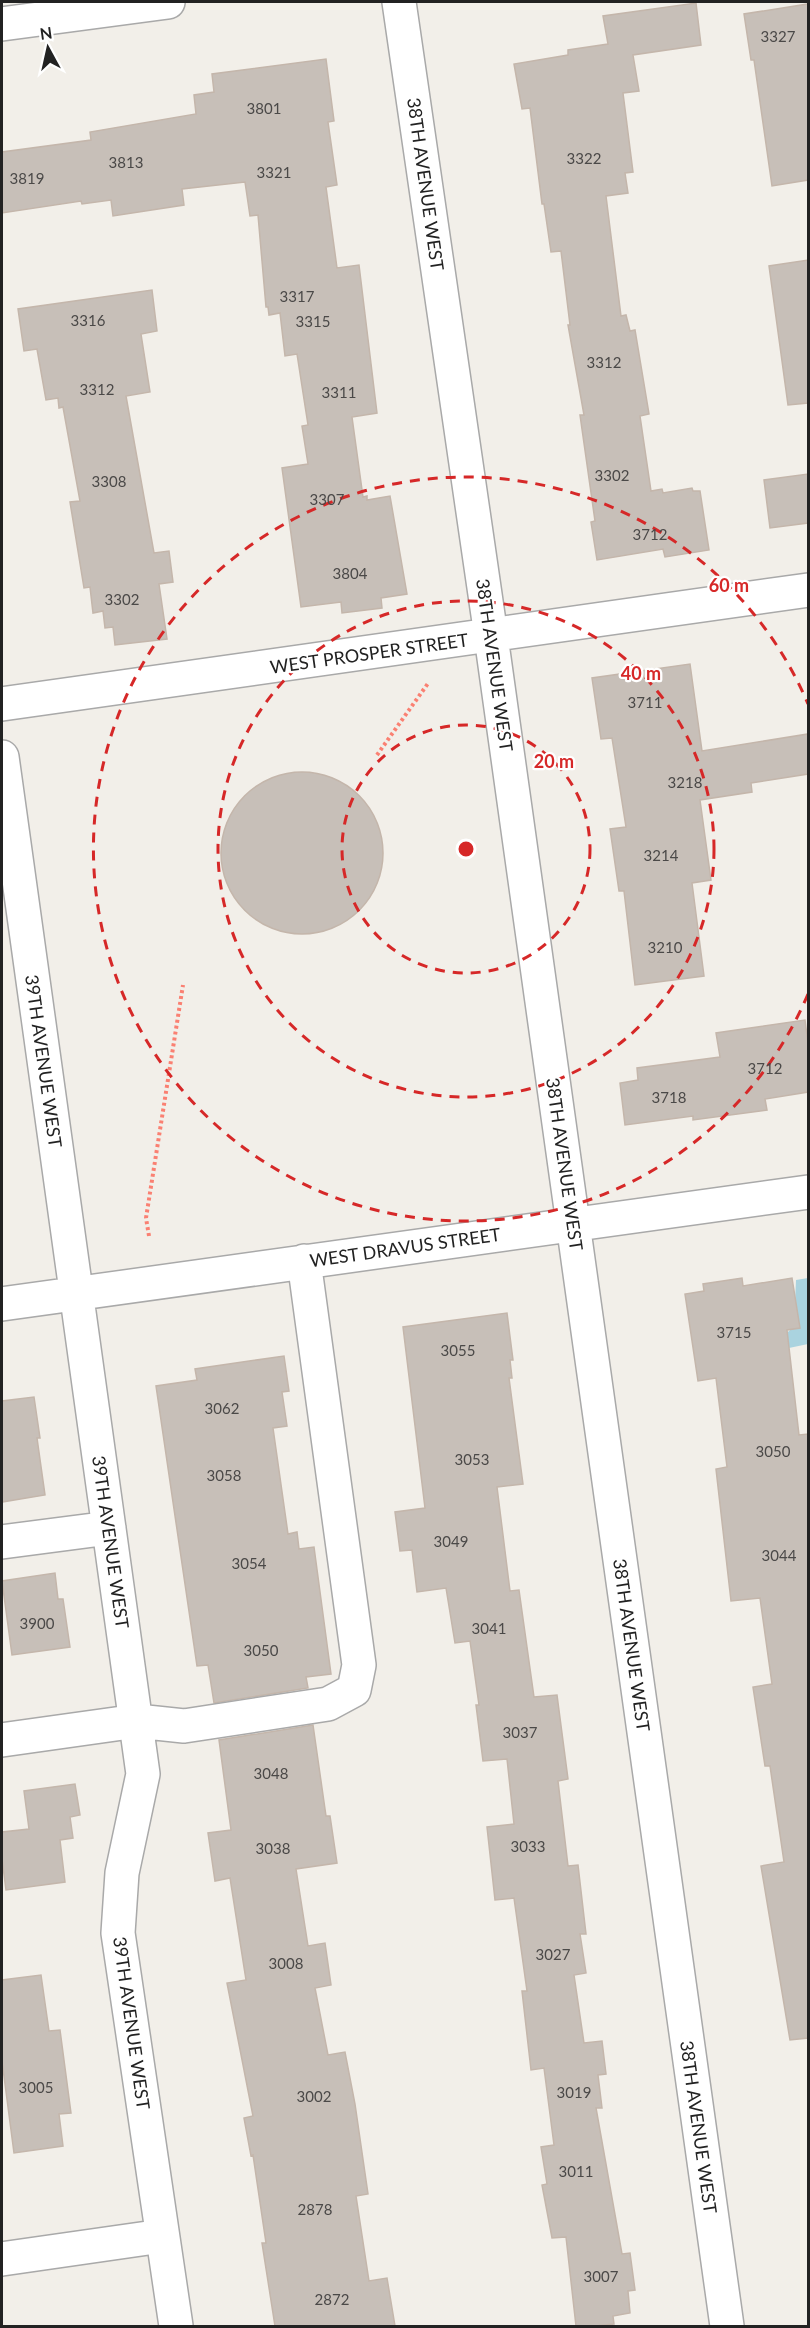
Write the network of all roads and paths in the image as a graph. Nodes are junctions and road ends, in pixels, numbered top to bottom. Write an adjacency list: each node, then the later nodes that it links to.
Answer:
1 (168, 2): 3 (street)
2 (399, 2): 5 (street, 38TH AVENUE WEST)
3 (2, 24)
4 (808, 590): 5 (street, WEST PROSPER STREET)
5 (491, 636): 7 (street, WEST PROSPER STREET); 12 (street, 38TH AVENUE WEST)
6 (432, 678): 8 (path)
7 (2, 704)
8 (377, 755)
9 (2, 757): 15 (street, 39TH AVENUE WEST)
10 (183, 985): 13 (path)
11 (808, 1192): 12 (street, WEST DRAVUS STREET)
12 (574, 1225): 14 (street, WEST DRAVUS STREET); 24 (street, 38TH AVENUE WEST)
13 (149, 1236)
14 (304, 1261): 15 (street, WEST DRAVUS STREET); 19 (street)
15 (77, 1294): 16 (street, WEST DRAVUS STREET); 17 (street, 39TH AVENUE WEST)
16 (2, 1304)
17 (109, 1527): 18 (street); 19 (street, 39TH AVENUE WEST)
18 (2, 1542)
19 (136, 1721): 20 (street); 21 (street, 39TH AVENUE WEST)
20 (2, 1740)
21 (162, 2236): 22 (street); 23 (street, 39TH AVENUE WEST)
22 (2, 2259)
23 (176, 2326)
24 (728, 2326)

